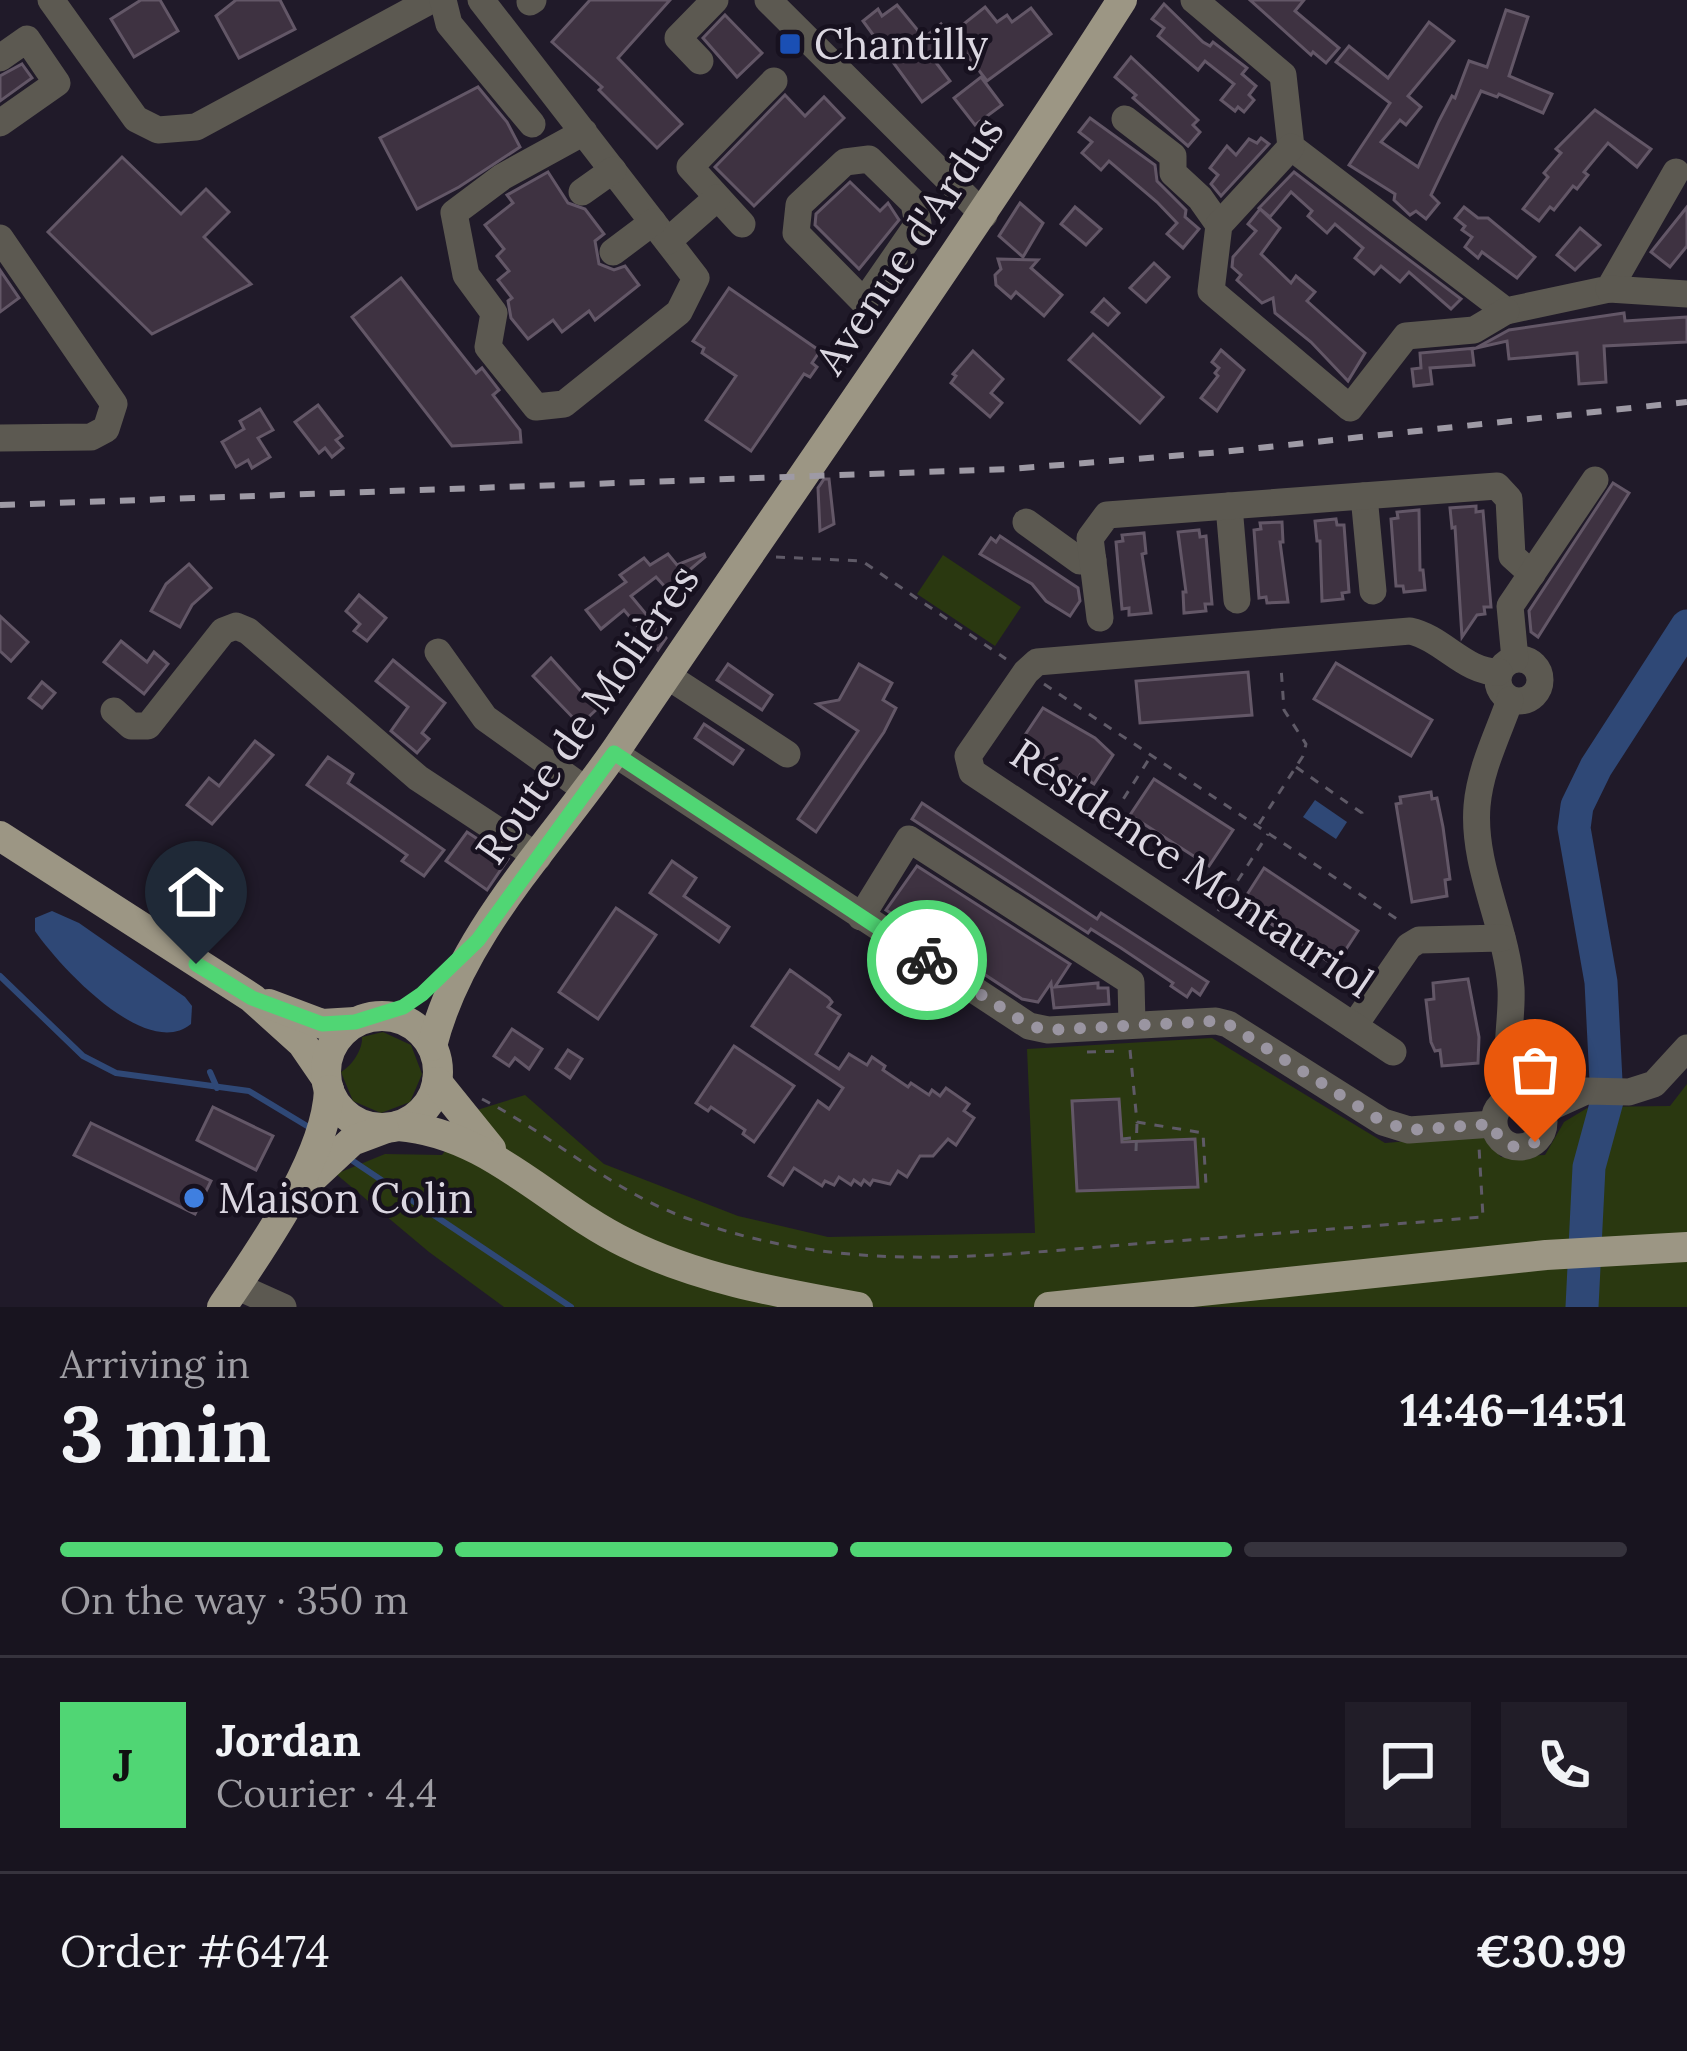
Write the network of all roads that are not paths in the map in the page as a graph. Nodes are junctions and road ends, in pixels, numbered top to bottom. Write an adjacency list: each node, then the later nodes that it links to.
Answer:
1 (51, 0): 9 (street)
2 (431, 0): 9 (street)
3 (443, 0): 16 (street)
4 (481, 0): 17 (street)
5 (715, 0): 12 (street)
6 (768, 0): 19 (street)
7 (1122, 0): 25 (main road, Avenue d'Ardus)
8 (1194, 0): 18 (street)
9 (73, 31): 10 (street)
10 (38, 55): 11 (street); 15 (street)
11 (0, 58)
12 (700, 61)
13 (774, 81): 24 (street)
14 (1125, 119): 27 (street)
15 (0, 123)
16 (532, 124)
17 (584, 132): 20 (street); 28 (street)
18 (1291, 147): 27 (street); 33 (street)
19 (924, 155): 22 (street); 25 (street)
20 (613, 170): 23 (street); 28 (street)
21 (1676, 172): 31 (street)
22 (896, 184): 22 (street)
23 (582, 192)
24 (717, 198): 26 (street); 28 (street)
25 (984, 215): 39 (main road, Avenue d'Ardus)
26 (742, 224)
27 (1219, 225): 33 (street)
28 (660, 232): 30 (street)
29 (0, 238): 34 (street)
30 (613, 252)
31 (1609, 289): 32 (street); 33 (street)
32 (1687, 294)
33 (1506, 311)
34 (0, 438)
35 (1595, 480): 41 (street)
36 (1364, 496): 37 (street); 41 (street); 42 (street)
37 (1229, 506): 40 (street); 43 (street)
38 (1026, 522): 40 (street)
39 (757, 545): 47 (main road, Route de Molières)
40 (1093, 560): 44 (street)
41 (1532, 574): 46 (street)
42 (1372, 591)
43 (1237, 600)
44 (1100, 618)
45 (438, 652): 52 (street)
46 (1507, 666): 48 (street); 48 (street); 60 (street, Résidence Montauriol)
47 (666, 676): 50 (main road, Route de Molières); 51 (street)
48 (1510, 700): 56 (street)
49 (114, 711): 54 (street)
50 (614, 753): 52 (main road, Route de Molières); 55 (street)
51 (787, 754)
52 (586, 791): 54 (main road, Route de Molières)
53 (0, 836): 58 (main road)
54 (538, 857): 57 (main road, Route de Molières)
55 (861, 917): 61 (street); 61 (street)
56 (1502, 938): 60 (street); 67 (street)
57 (478, 940): 59 (main road, Route de Molières); 62 (main road, Route de Molières)
58 (252, 998): 59 (main road); 66 (main road)
59 (367, 1019): 62 (main road); 66 (main road)
60 (1354, 1026): 64 (street, Résidence Montauriol)
61 (1131, 1034): 69 (street)
62 (432, 1046): 65 (main road)
63 (1687, 1048): 67 (street)
64 (1393, 1052)
65 (437, 1082): 68 (main road); 70 (main road)
66 (327, 1084): 68 (main road); 71 (main road)
67 (1529, 1104): 69 (street); 69 (street)
68 (392, 1127): 70 (main road); 71 (main road)
69 (1486, 1131)
70 (499, 1159): 75 (main road)
71 (290, 1200): 73 (main road)
72 (1687, 1247): 76 (main road)
73 (229, 1296): 74 (street)
74 (283, 1307)
75 (858, 1307)
76 (1049, 1307)

